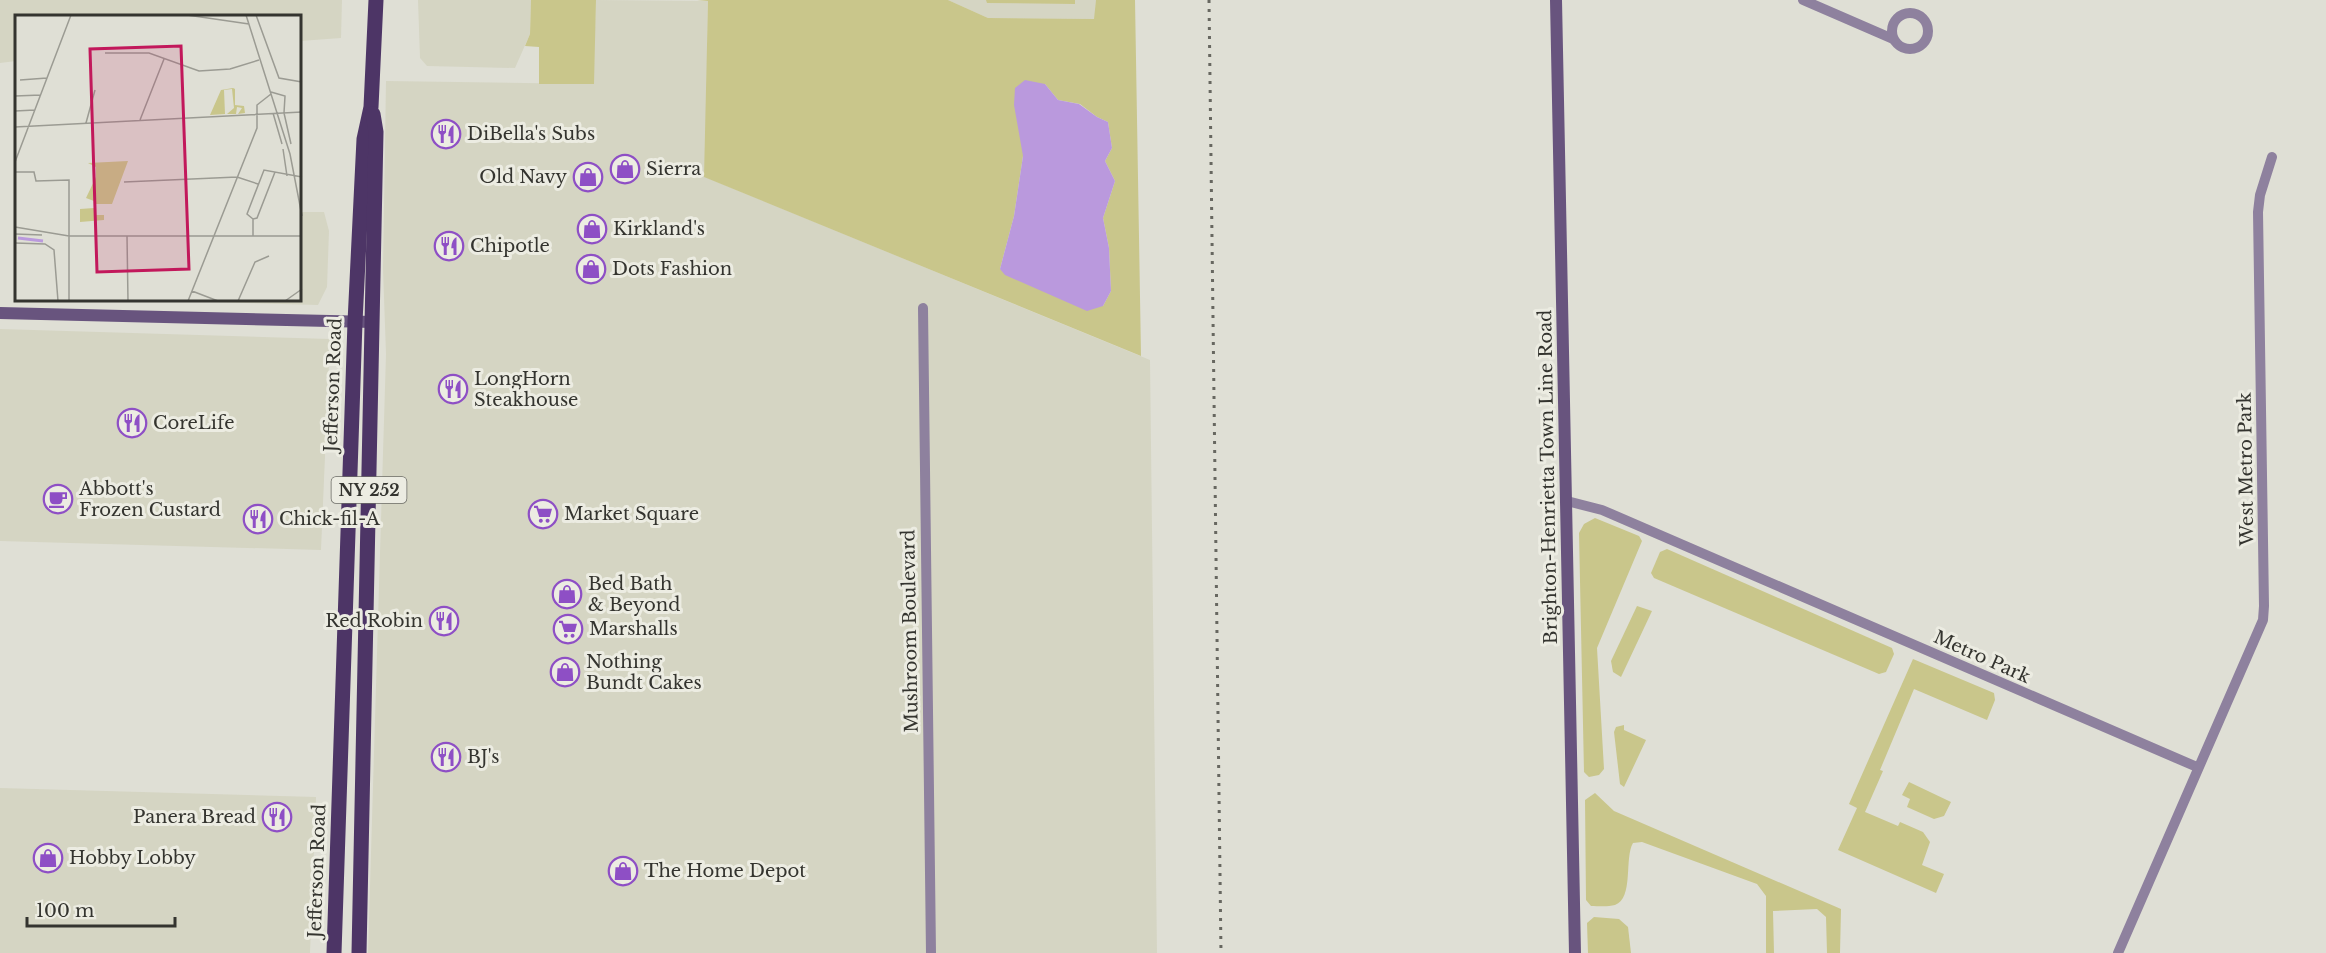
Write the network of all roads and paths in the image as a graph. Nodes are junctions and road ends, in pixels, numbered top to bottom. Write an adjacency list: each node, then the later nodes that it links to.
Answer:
1 (376, 0): 5 (main road, Jefferson Road / NY 252)
2 (1556, 0): 11 (street, Brighton-Henrietta Town Line Road)
3 (1803, 0): 4 (street)
4 (1893, 39)
5 (371, 107): 9 (main road, Jefferson Road / NY 252); 10 (main road, Jefferson Road / NY 252)
6 (2272, 157): 12 (street, West Metro Park)
7 (923, 308): 15 (street, Mushroom Boulevard)
8 (0, 313): 9 (street)
9 (355, 322): 10 (street); 13 (main road, Jefferson Road / NY 252)
10 (373, 322): 14 (main road, Jefferson Road / NY 252)
11 (1566, 501): 12 (street, Metro Park); 16 (street, Brighton-Henrietta Town Line Road)
12 (2197, 767): 17 (street)
13 (334, 953)
14 (359, 953)
15 (930, 953)
16 (1575, 953)
17 (2118, 953)

